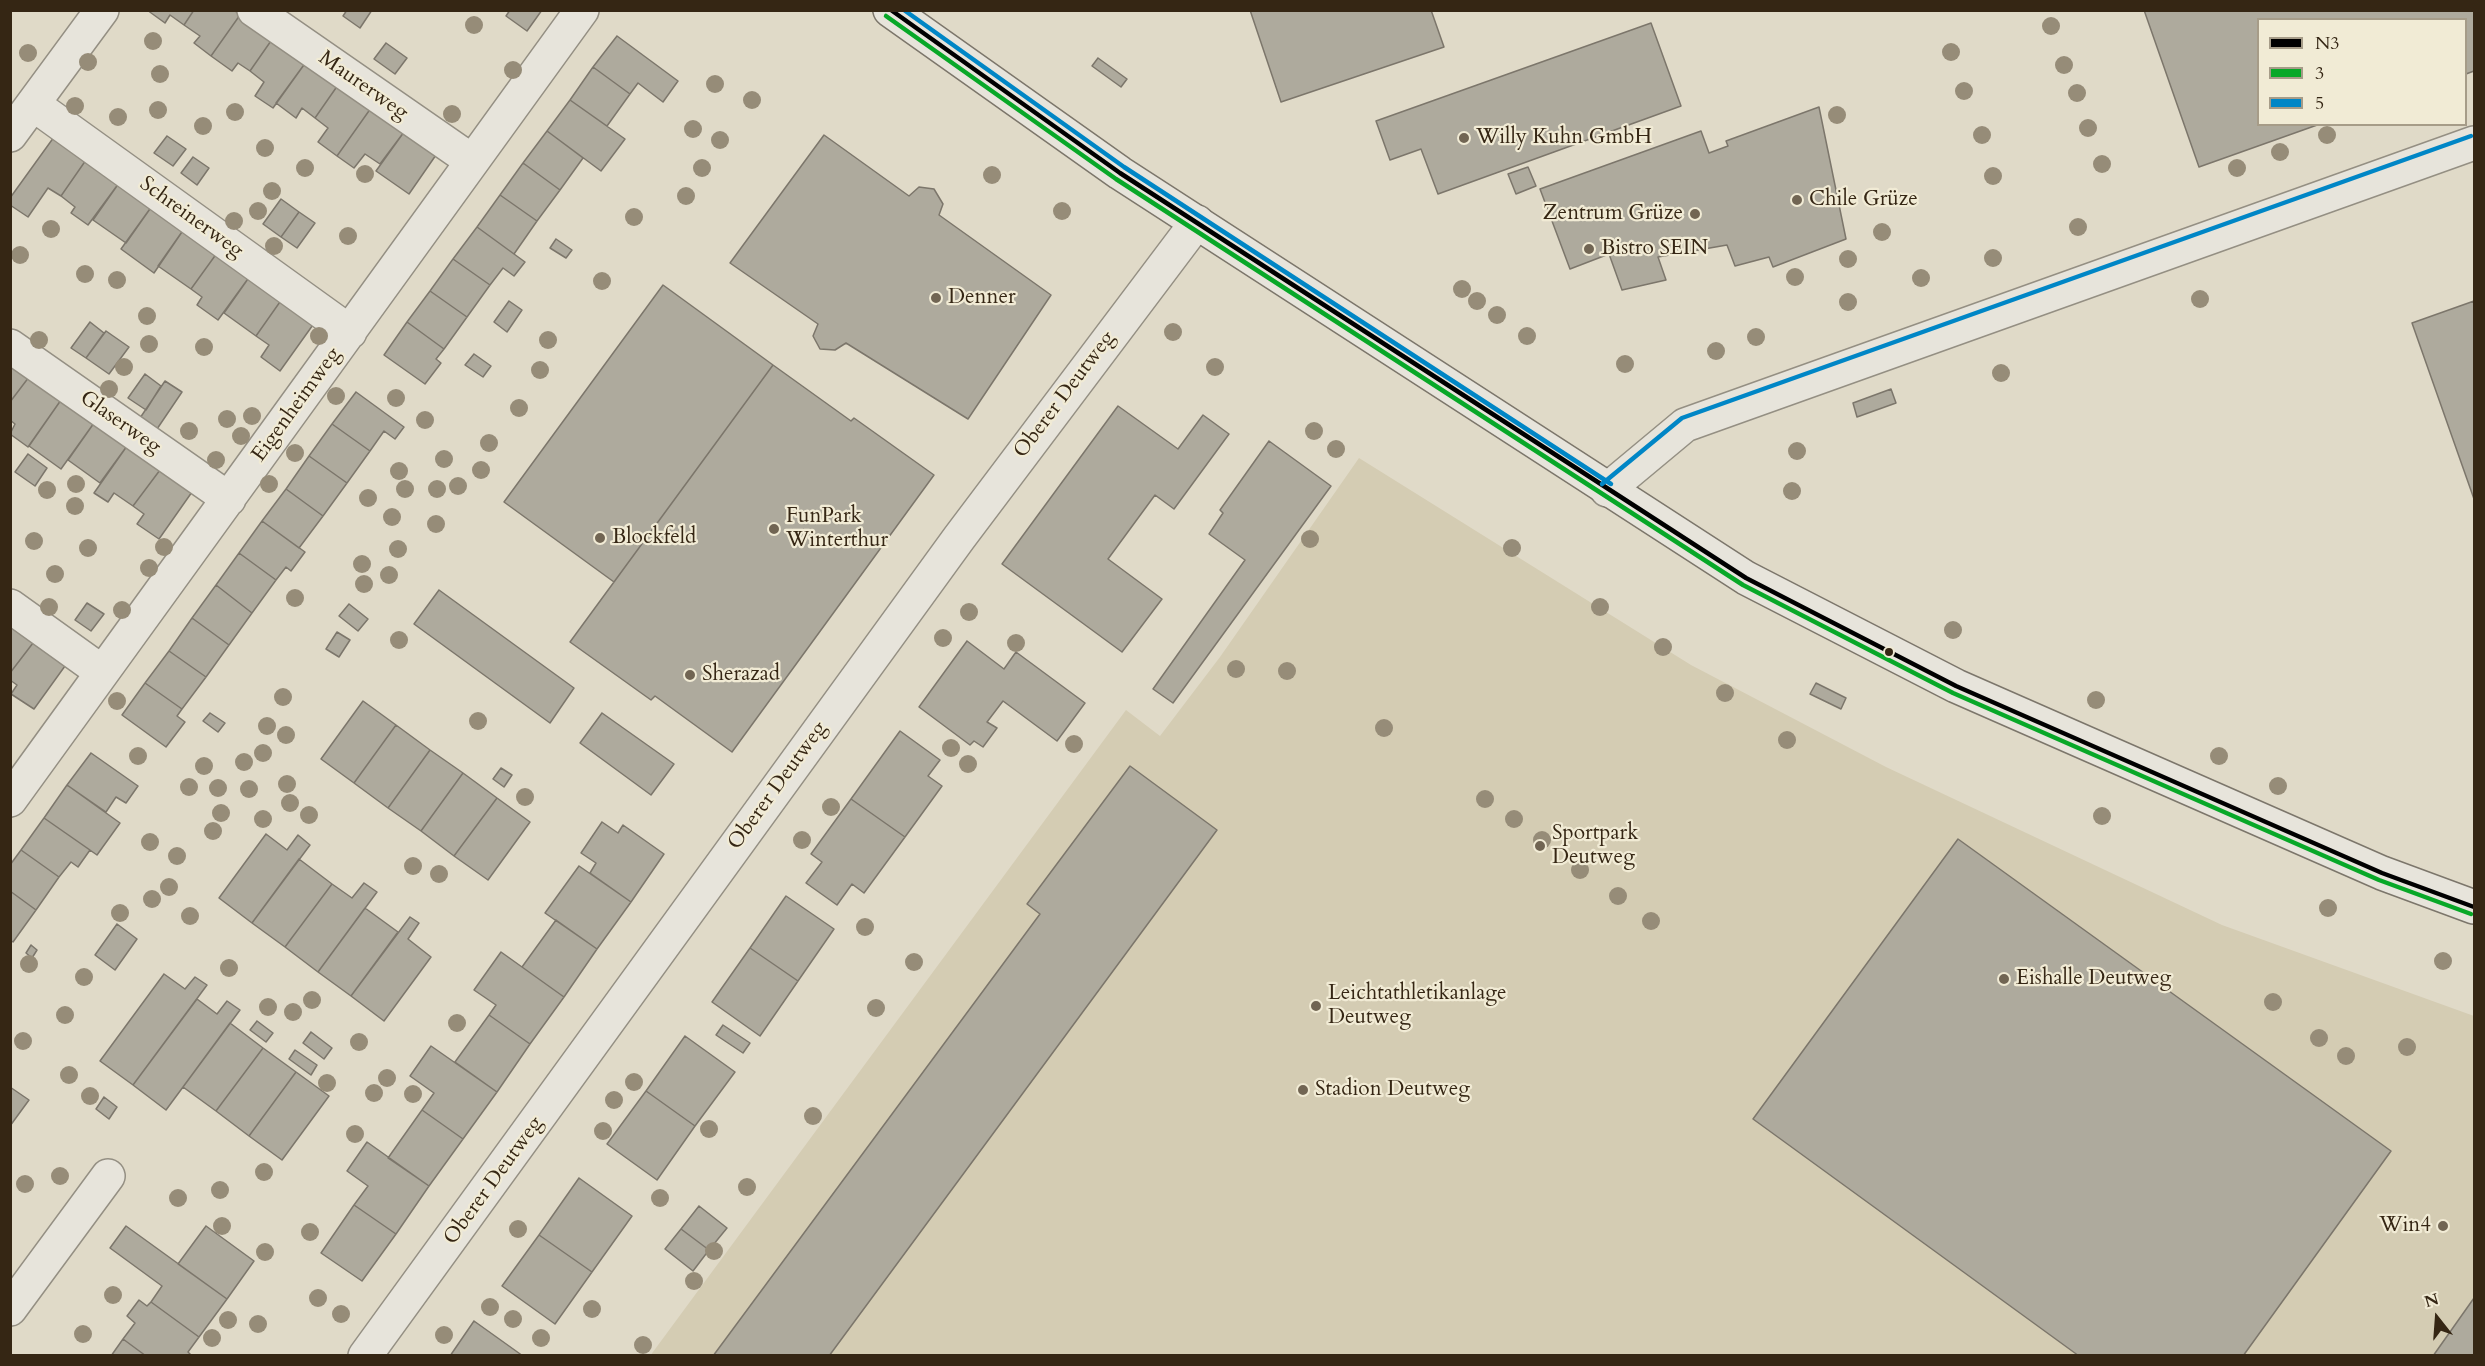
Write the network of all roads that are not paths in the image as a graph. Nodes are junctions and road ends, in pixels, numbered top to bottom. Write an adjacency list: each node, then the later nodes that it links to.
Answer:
1 (102, 10): 5 (street)
2 (254, 10): 8 (street, Maurerweg)
3 (582, 10): 8 (street, Eigenheimweg)
4 (890, 10): 9 (street)
5 (33, 104): 6 (street); 10 (street, Schreinerweg)
6 (10, 135)
7 (2475, 143): 12 (street)
8 (472, 161): 10 (street, Eigenheimweg)
9 (1197, 222): 12 (street); 20 (street, Oberer Deutweg)
10 (350, 332): 13 (street, Eigenheimweg)
11 (10, 346): 13 (street, Glaserweg)
12 (1607, 489): 17 (street)
13 (229, 499): 15 (street, Eigenheimweg)
14 (10, 606): 15 (street)
15 (102, 672): 16 (street, Eigenheimweg)
16 (10, 800)
17 (2475, 907)
18 (108, 1176): 19 (street)
19 (10, 1309)
20 (365, 1356)

